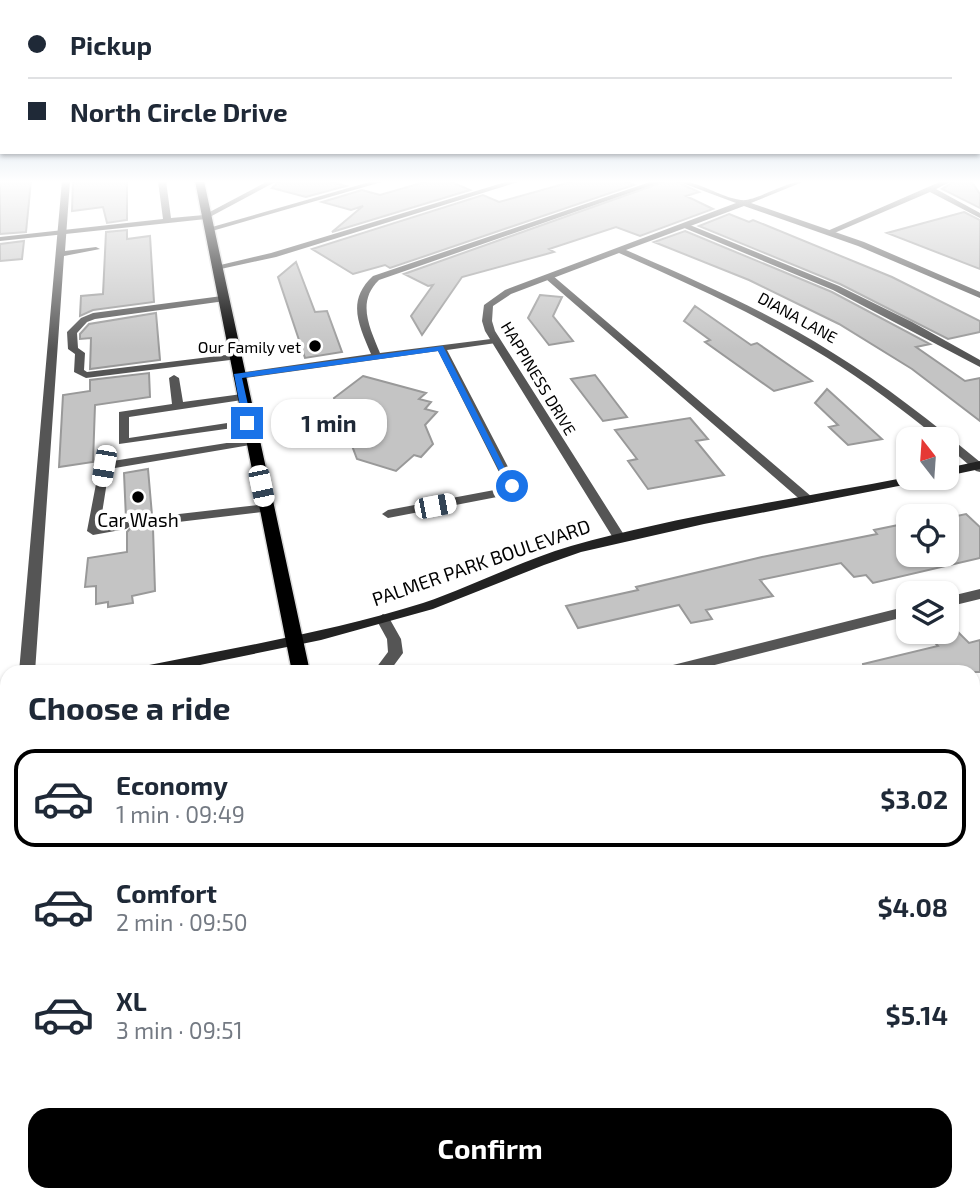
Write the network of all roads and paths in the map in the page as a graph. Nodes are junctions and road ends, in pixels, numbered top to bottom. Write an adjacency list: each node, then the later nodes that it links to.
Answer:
1 (62, 237): 10 (street)
2 (211, 237): 11 (main road)
3 (332, 237): 11 (street)
4 (496, 237): 17 (street)
5 (653, 237): 9 (street, HAPPINESS DRIVE)
6 (715, 237): 19 (street)
7 (841, 237): 13 (street)
8 (96, 249): 10 (street)
9 (619, 250): 12 (street, HAPPINESS DRIVE); 25 (street, DIANA LANE)
10 (60, 254): 42 (street)
11 (216, 267): 14 (main road)
12 (549, 277): 15 (street, HAPPINESS DRIVE); 31 (street)
13 (980, 295)
14 (222, 299): 18 (main road); 18 (street)
15 (496, 340): 16 (street); 36 (street, HAPPINESS DRIVE)
16 (441, 348): 17 (street); 33 (street)
17 (377, 356): 20 (street)
18 (234, 357): 20 (main road)
19 (980, 364)
20 (237, 376): 22 (main road)
21 (173, 378): 23 (street)
22 (242, 397): 23 (street); 24 (main road)
23 (177, 406): 24 (street)
24 (247, 423): 26 (main road)
25 (930, 427)
26 (251, 442): 32 (main road); 35 (street)
27 (959, 450): 28 (street, DIANA LANE)
28 (979, 466): 29 (main road)
29 (959, 470)
30 (896, 483): 31 (main road, PALMER PARK BOULEVARD)
31 (808, 500): 36 (main road, PALMER PARK BOULEVARD)
32 (266, 508): 34 (street); 41 (main road)
33 (388, 514)
34 (153, 521)
35 (126, 525)
36 (620, 538): 40 (main road, PALMER PARK BOULEVARD)
37 (980, 594): 38 (street)
38 (959, 599)
39 (896, 614): 46 (street)
40 (383, 619): 41 (main road, PALMER PARK BOULEVARD); 45 (street)
41 (294, 641): 43 (main road, PALMER PARK BOULEVARD); 44 (main road)
42 (28, 665)
43 (184, 665)
44 (299, 665)
45 (387, 665)
46 (693, 665)

